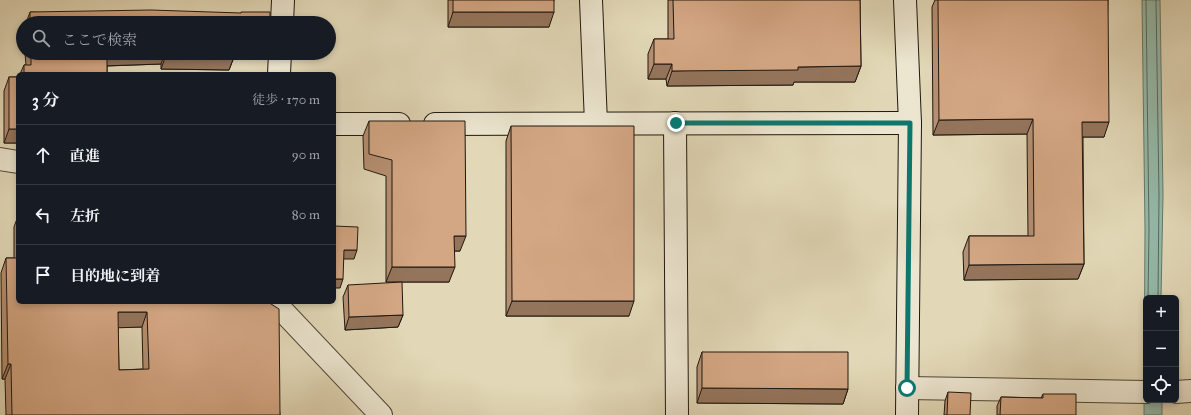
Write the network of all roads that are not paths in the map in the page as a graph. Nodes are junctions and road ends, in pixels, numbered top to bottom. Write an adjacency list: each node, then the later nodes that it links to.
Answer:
1 (283, 0): 4 (street)
2 (591, 0): 7 (street)
3 (905, 0): 9 (street)
4 (282, 16)
5 (280, 60): 6 (street)
6 (279, 72)
7 (596, 123): 8 (street); 10 (street)
8 (676, 123): 9 (street); 19 (street)
9 (910, 123): 14 (street)
10 (336, 124)
11 (0, 159): 12 (street)
12 (16, 162)
13 (276, 304): 18 (street)
14 (907, 388): 16 (street); 20 (street)
15 (1191, 391): 17 (street)
16 (1139, 392)
17 (1179, 392)
18 (381, 415)
19 (677, 415)
20 (907, 415)

